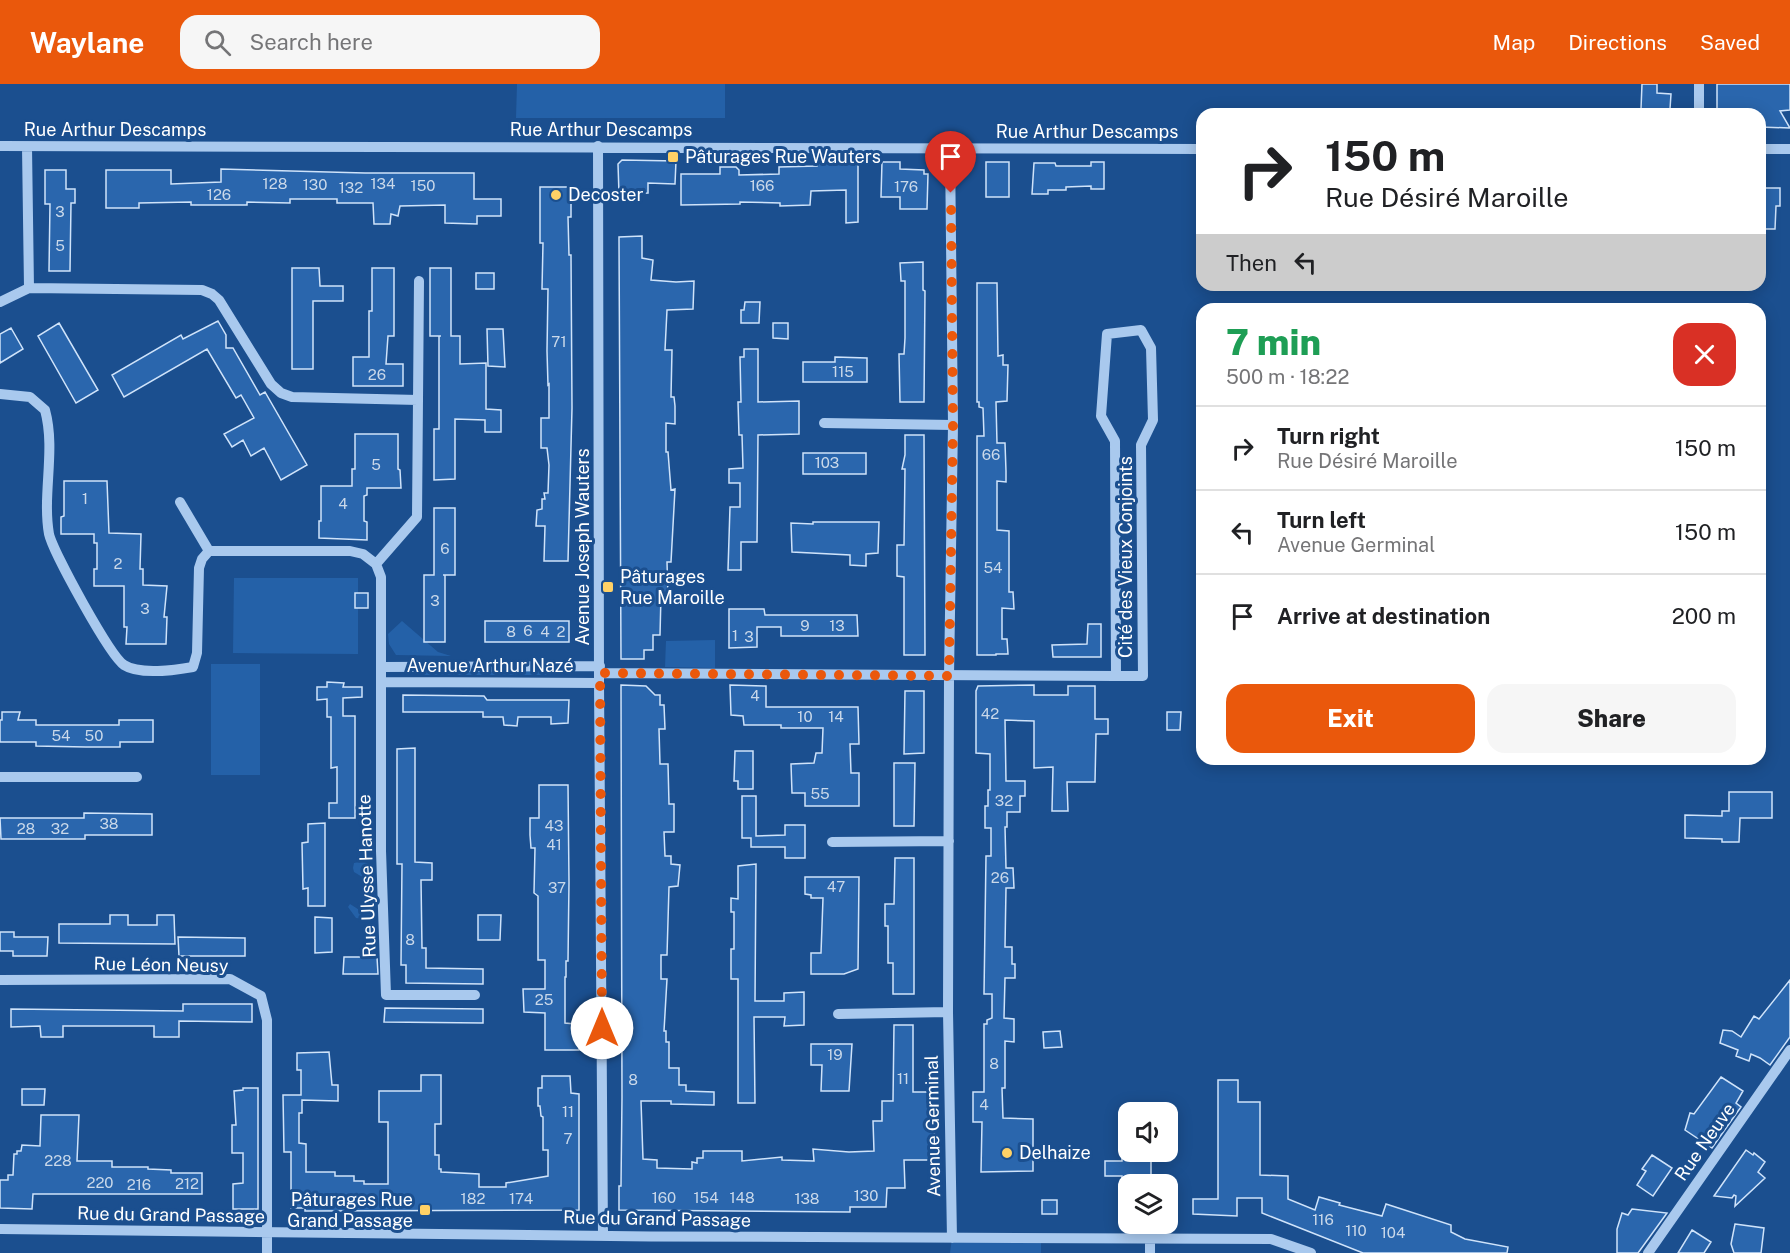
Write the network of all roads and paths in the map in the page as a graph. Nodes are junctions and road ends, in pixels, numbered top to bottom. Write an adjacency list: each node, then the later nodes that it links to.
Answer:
1 (1699, 84): 2 (street)
2 (1699, 108)
3 (0, 146): 5 (street, Rue Arthur Descamps)
4 (598, 146): 5 (street, Rue Arthur Descamps); 6 (street, Rue Arthur Descamps); 21 (street, Avenue Joseph Wauters)
5 (27, 147): 11 (street)
6 (950, 148): 7 (street, Rue Arthur Descamps); 16 (street, Avenue Germinal)
7 (1196, 149)
8 (1766, 149): 9 (street)
9 (1790, 149)
10 (419, 281): 14 (street)
11 (29, 288): 12 (street); 14 (street)
12 (0, 302)
13 (0, 394): 18 (street)
14 (418, 400): 19 (street)
15 (824, 423): 16 (street)
16 (953, 425): 22 (street, Avenue Germinal)
17 (180, 502): 18 (street)
18 (209, 551): 19 (street)
19 (376, 564): 20 (street, Rue Ulysse Hanotte)
20 (381, 667): 21 (street, Avenue Arthur Nazé); 24 (street, Rue Ulysse Hanotte)
21 (600, 674): 22 (street, Cité des Vieux Conjoints); 24 (street, Avenue Arthur Nazé); 36 (street, Avenue Joseph Wauters)
22 (949, 676): 23 (street, Cité des Vieux Conjoints); 27 (street, Avenue Germinal)
23 (1116, 676): 23 (street, Cité des Vieux Conjoints)
24 (381, 682): 30 (street, Rue Ulysse Hanotte)
25 (0, 777): 26 (street)
26 (136, 777)
27 (949, 840): 28 (street); 31 (street, Avenue Germinal)
28 (832, 842)
29 (0, 980): 35 (street, Rue Léon Neusy)
30 (475, 995)
31 (948, 1012): 32 (street); 37 (street, Avenue Germinal)
32 (838, 1014)
33 (1790, 1050): 42 (street, Rue Neuve)
34 (0, 1228): 35 (street, Rue du Grand Passage)
35 (267, 1233): 36 (street, Rue du Grand Passage); 39 (street, Rue Léon Neusy)
36 (603, 1235): 37 (street, Rue du Grand Passage)
37 (952, 1239): 38 (street, Rue du Grand Passage)
38 (1150, 1239): 40 (street); 41 (street, Rue du Grand Passage)
39 (267, 1253)
40 (1150, 1253)
41 (1311, 1253)
42 (1648, 1253)

